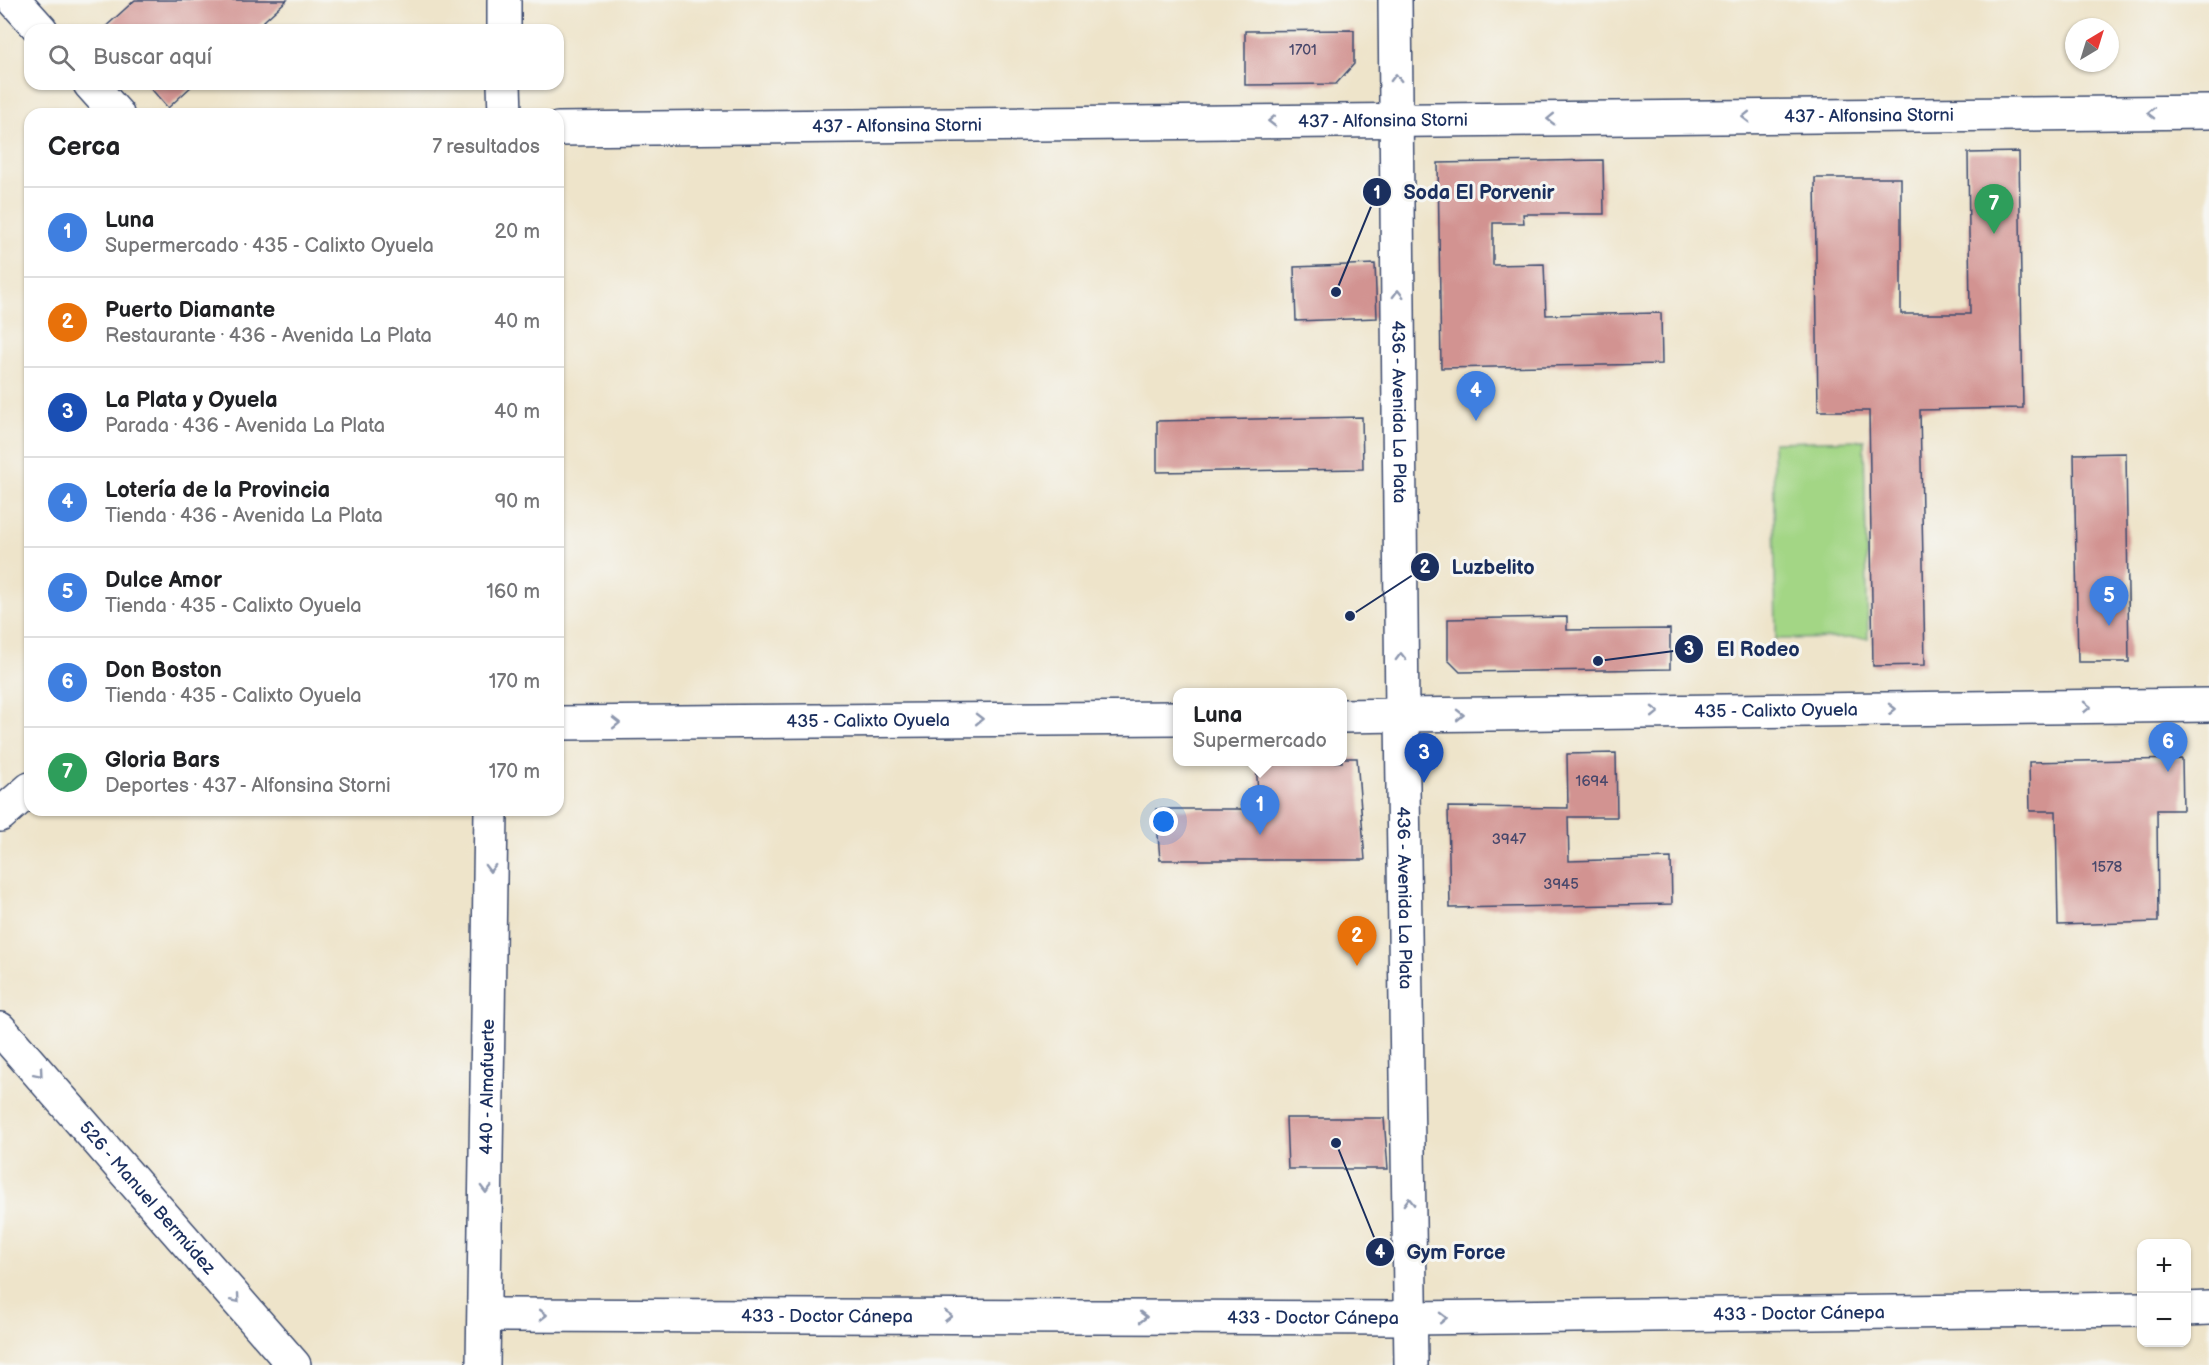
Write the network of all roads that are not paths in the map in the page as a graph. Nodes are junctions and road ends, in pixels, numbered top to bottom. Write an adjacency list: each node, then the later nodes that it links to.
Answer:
1 (15, 0): 4 (street)
2 (504, 0): 5 (street)
3 (1395, 0): 11 (street, 436 - Avenida La Plata, one-way to 3)
4 (37, 24)
5 (504, 24)
6 (95, 90): 8 (street)
7 (504, 90): 9 (street)
8 (112, 108)
9 (505, 108)
10 (2209, 112): 11 (street, 437 - Alfonsina Storni, one-way to 11)
11 (1396, 120): 12 (street, 437 - Alfonsina Storni, one-way to 12); 15 (street, 436 - Avenida La Plata, one-way to 11)
12 (564, 129)
13 (2209, 705): 15 (street, 435 - Calixto Oyuela, one-way to 13)
14 (1347, 716): 15 (street, 435 - Calixto Oyuela)
15 (1402, 716): 26 (street, 436 - Avenida La Plata, one-way to 15)
16 (1173, 718): 17 (street, 435 - Calixto Oyuela, one-way to 16)
17 (564, 723)
18 (24, 794): 19 (street)
19 (0, 816)
20 (491, 816): 25 (street, 440 - Almafuerte, one-way to 25)
21 (0, 1029): 27 (street, 526 - Manuel Bermúdez, one-way to 27)
22 (2209, 1308): 24 (street)
23 (2137, 1309): 26 (street, 433 - Doctor Cánepa, one-way to 23)
24 (2191, 1309)
25 (485, 1315): 26 (street, 433 - Doctor Cánepa, one-way to 26); 28 (street, 440 - Almafuerte)
26 (1411, 1318): 29 (street, 436 - Avenida La Plata)
27 (294, 1365)
28 (483, 1365)
29 (1411, 1365)

